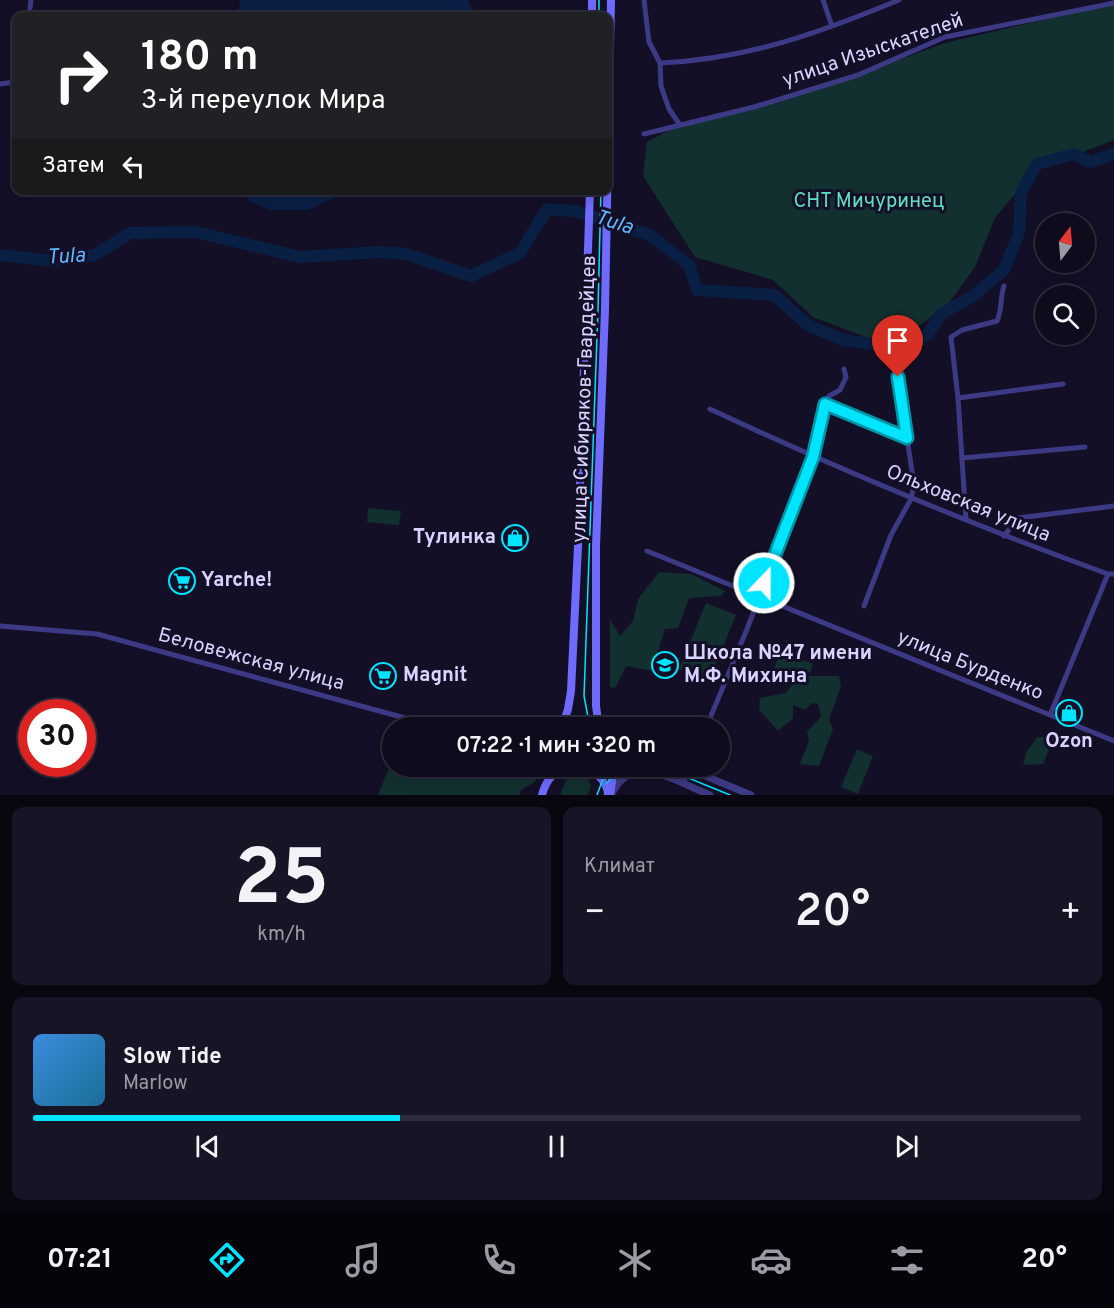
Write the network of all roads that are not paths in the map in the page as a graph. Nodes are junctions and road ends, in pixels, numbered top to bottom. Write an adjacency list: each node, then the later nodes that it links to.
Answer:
1 (644, 0): 6 (street)
2 (823, 0): 5 (street)
3 (899, 0): 5 (street)
4 (1114, 3): 7 (street, улица Изыскателей)
5 (832, 26): 6 (street)
6 (660, 63): 7 (street)
7 (680, 125): 8 (street, улица Изыскателей)
8 (644, 134)
9 (590, 195): 33 (main road, улица Сибиряков-Гвардейцев)
10 (608, 195): 34 (main road, улица Сибиряков-Гвардейцев)
11 (1004, 286): 15 (street)
12 (844, 369): 16 (street)
13 (898, 377): 18 (street)
14 (1063, 384): 15 (street)
15 (958, 398): 21 (street)
16 (825, 404): 18 (street); 20 (street)
17 (710, 409): 20 (street, Ольховская улица)
18 (907, 438): 22 (street)
19 (1084, 447): 21 (street)
20 (813, 457): 22 (street, Ольховская улица); 28 (street)
21 (962, 458): 24 (street)
22 (911, 499): 24 (street, Ольховская улица); 29 (street)
23 (1114, 506): 25 (street)
24 (966, 520): 25 (street, Ольховская улица)
25 (1004, 536): 27 (street, Ольховская улица)
26 (647, 551): 28 (street, улица Бурденко)
27 (1111, 574): 31 (street)
28 (759, 597): 31 (street, улица Бурденко); 35 (street)
29 (864, 606)
30 (0, 626): 32 (street, Беловежская улица)
31 (1050, 715): 36 (street, улица Бурденко)
32 (401, 717)
33 (566, 717)
34 (598, 717)
35 (710, 717)
36 (1114, 741)
37 (547, 777): 43 (main road)
38 (550, 777): 43 (main road)
39 (599, 777): 46 (main road)
40 (614, 777): 46 (main road)
41 (686, 777): 44 (street)
42 (710, 777): 48 (street)
43 (545, 784): 45 (main road)
44 (683, 784): 46 (street); 47 (street)
45 (542, 795)
46 (610, 795)
47 (710, 795)
48 (751, 795)

